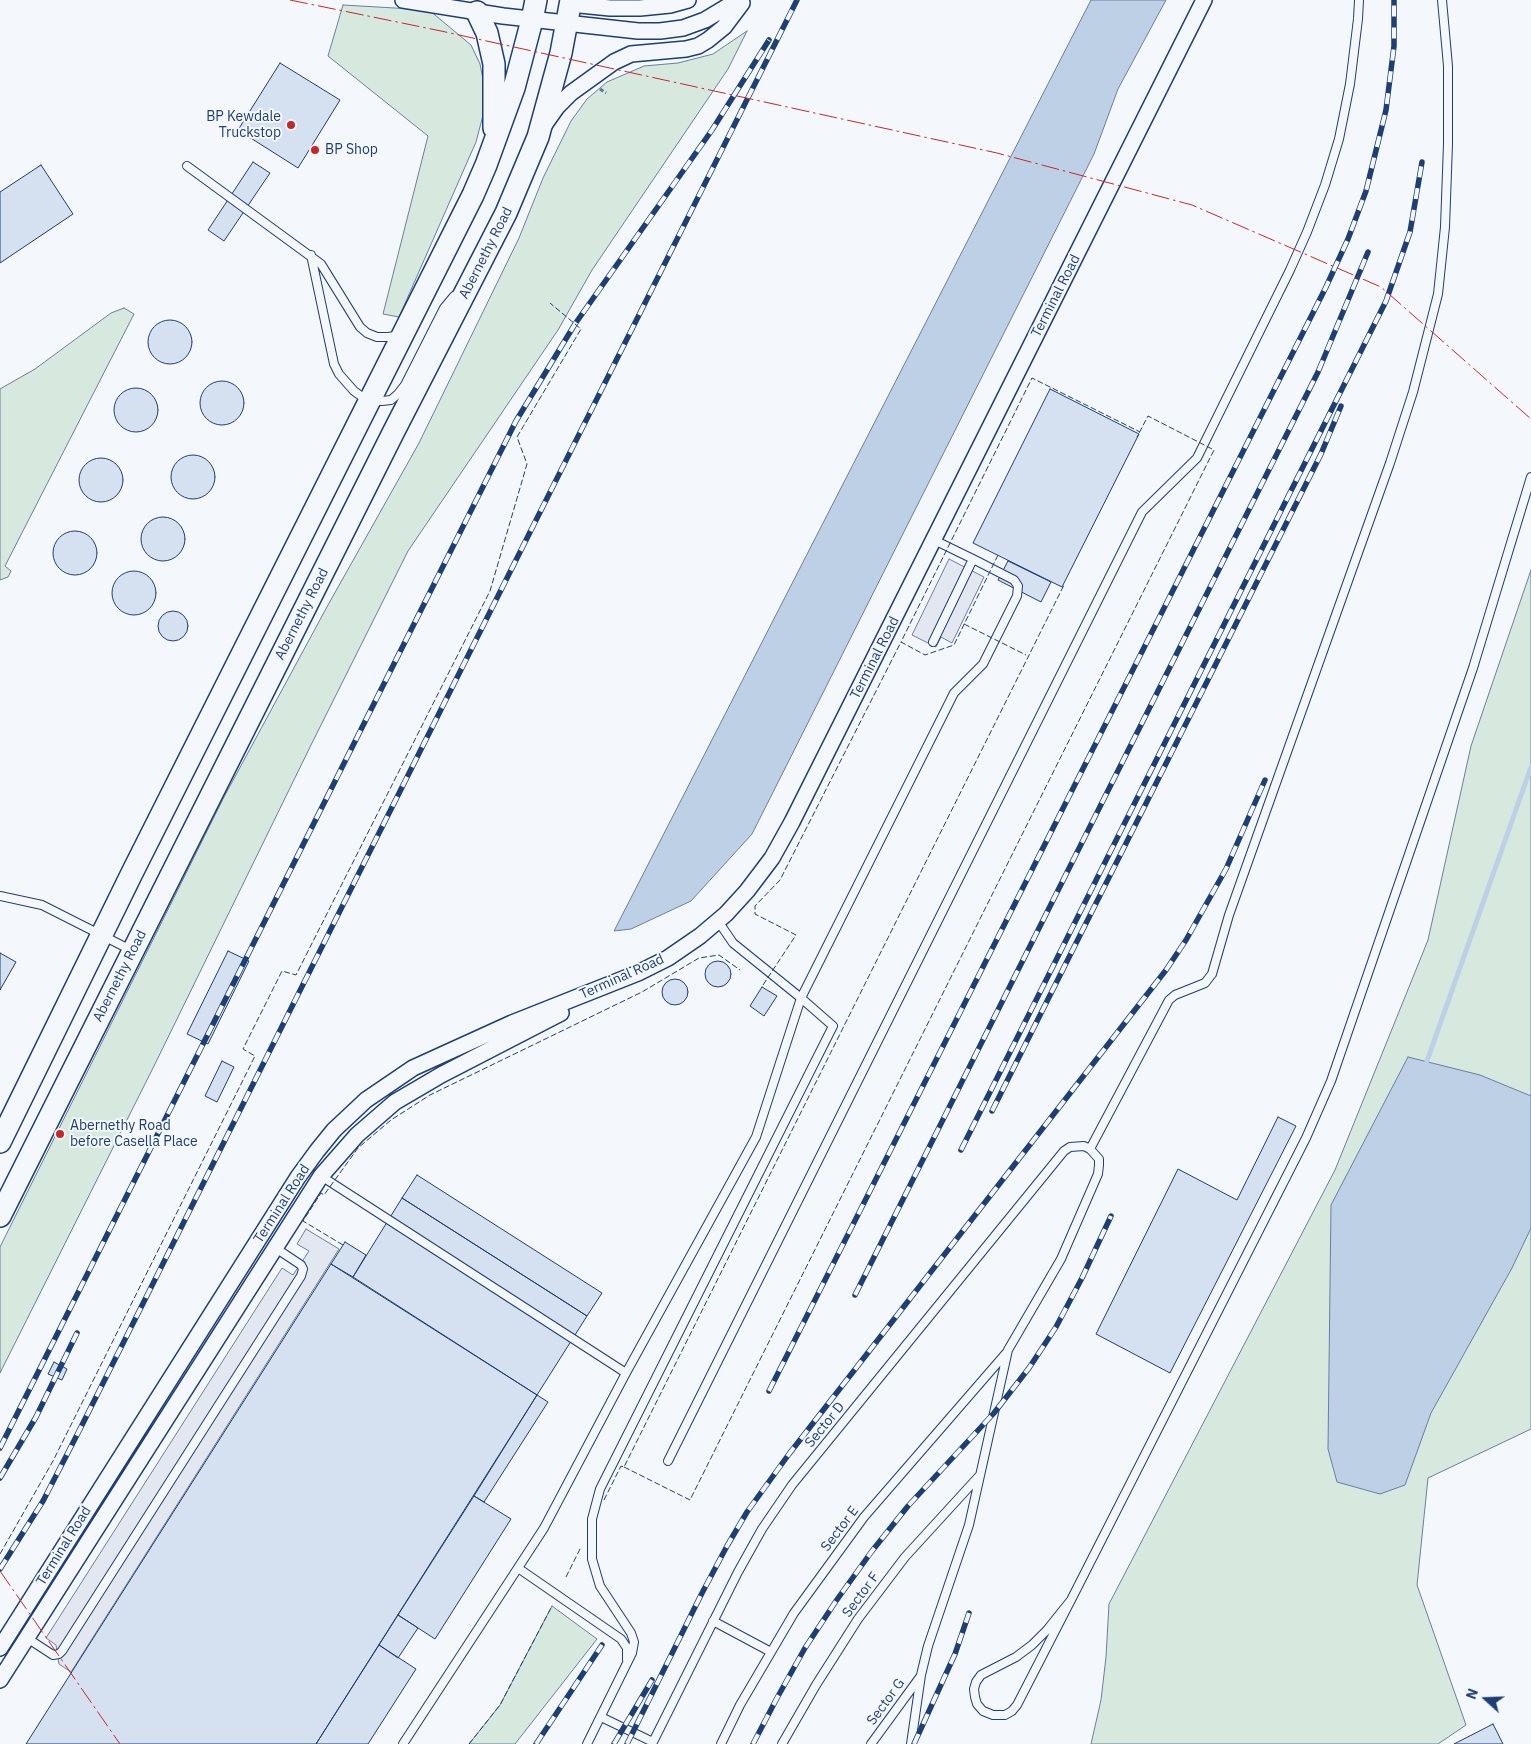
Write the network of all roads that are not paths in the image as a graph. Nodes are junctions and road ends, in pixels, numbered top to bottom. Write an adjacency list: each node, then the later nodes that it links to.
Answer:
1 (403, 0): 12 (street)
2 (623, 0): 10 (street)
3 (688, 0): 10 (street)
4 (738, 0): 11 (street)
5 (745, 0): 13 (street)
6 (1204, 0): 21 (street, Terminal Road)
7 (1358, 0): 37 (lane)
8 (1442, 0): 31 (lane)
9 (534, 5): 11 (main road); 12 (street); 14 (main road)
10 (640, 8): 11 (street)
11 (569, 9): 13 (main road, Abernethy Road)
12 (477, 12): 14 (main road)
13 (538, 137): 17 (main road, Abernethy Road)
14 (486, 165): 18 (main road)
15 (187, 166): 16 (lane)
16 (311, 255): 18 (lane); 19 (lane)
17 (484, 259): 19 (lane); 27 (main road, Abernethy Road)
18 (410, 320): 19 (main road)
19 (370, 400): 26 (main road)
20 (1531, 477): 40 (lane)
21 (934, 540): 22 (lane); 25 (street, Terminal Road)
22 (973, 559): 23 (lane); 29 (lane)
23 (932, 642)
24 (0, 896): 26 (lane)
25 (718, 921): 28 (street, Terminal Road); 29 (lane)
26 (102, 934): 27 (lane); 30 (main road)
27 (133, 951): 33 (main road, Abernethy Road)
28 (638, 973): 32 (street); 43 (street, Terminal Road)
29 (801, 998): 36 (lane); 45 (lane)
30 (0, 1142)
31 (1090, 1149): 35 (lane); 41 (lane, Sector D)
32 (320, 1176): 34 (street); 36 (lane)
33 (0, 1216)
34 (274, 1247): 42 (street); 42 (lane)
35 (1008, 1350): 38 (lane); 44 (lane, Sector E)
36 (626, 1373): 39 (lane)
37 (668, 1461)
38 (980, 1474): 46 (lane); 53 (lane, Sector F)
39 (518, 1568): 45 (lane); 50 (lane)
40 (1071, 1600): 40 (lane)
41 (713, 1621): 44 (lane); 49 (lane, Sector D)
42 (27, 1638): 47 (street)
43 (0, 1648)
44 (771, 1652): 52 (lane, Sector E)
45 (623, 1672): 48 (lane)
46 (921, 1675): 54 (lane, Sector G); 55 (lane)
47 (0, 1680)
48 (601, 1717): 49 (lane); 51 (lane)
49 (652, 1743)
50 (403, 1744)
51 (587, 1744)
52 (721, 1744)
53 (782, 1744)
54 (871, 1744)
55 (911, 1744)

